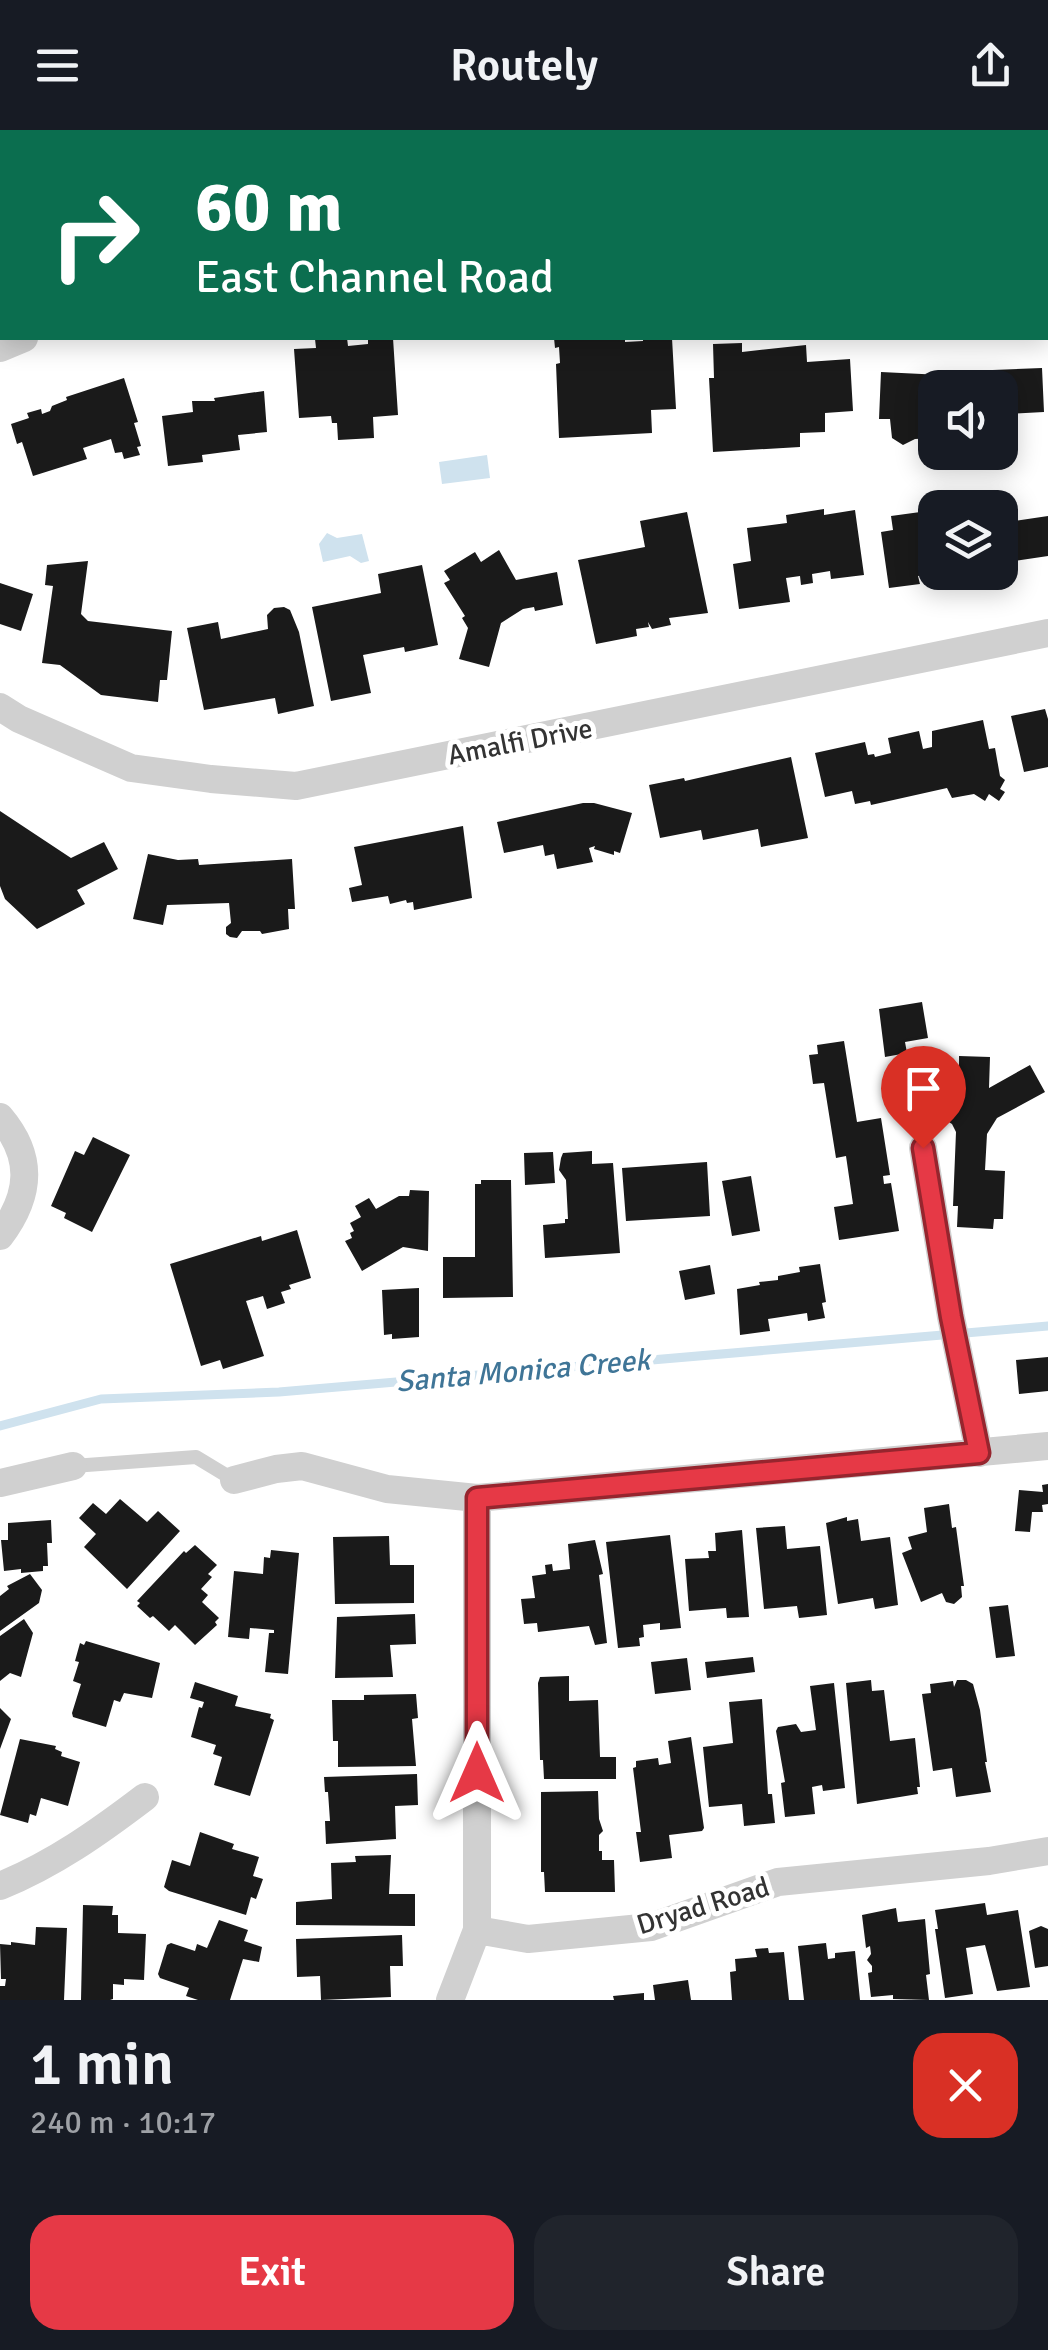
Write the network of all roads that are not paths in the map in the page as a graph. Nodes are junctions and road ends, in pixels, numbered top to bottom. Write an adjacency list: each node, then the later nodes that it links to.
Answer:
1 (1048, 633): 2 (street, Amalfi Drive)
2 (0, 707)
3 (0, 1117): 5 (street)
4 (923, 1148): 7 (street)
5 (0, 1236)
6 (1048, 1446): 7 (street)
7 (979, 1453): 11 (street)
8 (74, 1466): 9 (lane); 10 (street)
9 (234, 1480): 11 (street)
10 (0, 1483)
11 (477, 1498): 15 (street)
12 (145, 1797): 14 (street)
13 (1048, 1851): 15 (street, Dryad Road)
14 (0, 1886)
15 (477, 1930): 16 (street)
16 (450, 2000)

